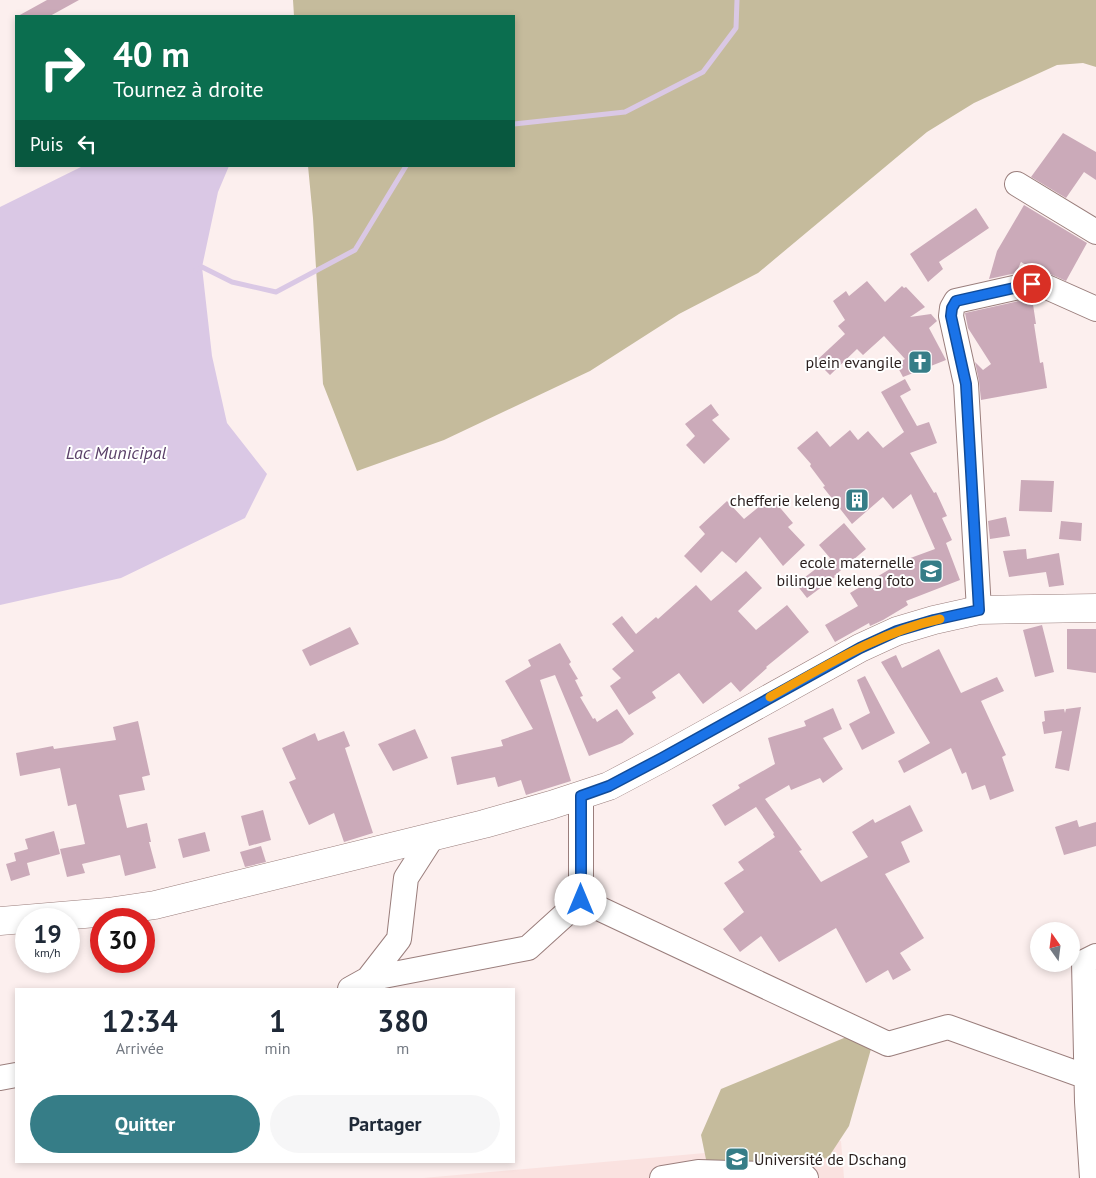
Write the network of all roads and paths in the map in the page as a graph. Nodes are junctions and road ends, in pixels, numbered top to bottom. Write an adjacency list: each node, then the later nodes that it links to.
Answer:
1 (1017, 184): 2 (street)
2 (1096, 232)
3 (1096, 309): 5 (street)
4 (1096, 608): 5 (main road)
5 (979, 610): 6 (main road)
6 (581, 796): 7 (main road); 8 (street)
7 (433, 836): 9 (main road); 11 (street)
8 (581, 900): 11 (street); 13 (street)
9 (0, 921)
10 (1096, 956): 13 (street)
11 (359, 984)
12 (15, 1075): 14 (street)
13 (1087, 1077): 17 (street)
14 (0, 1078)
15 (662, 1178): 16 (street)
16 (806, 1178)
17 (1092, 1178)

